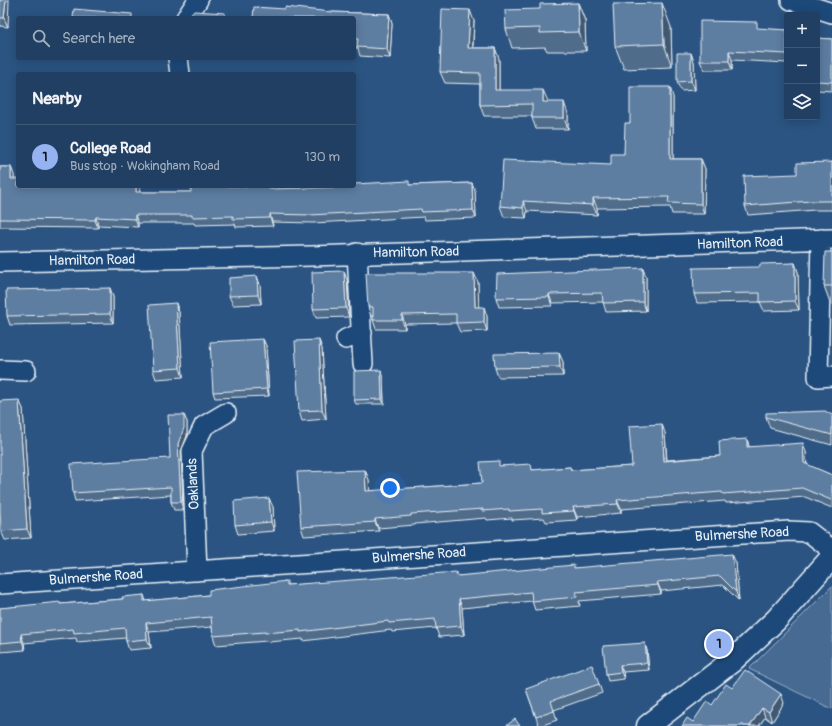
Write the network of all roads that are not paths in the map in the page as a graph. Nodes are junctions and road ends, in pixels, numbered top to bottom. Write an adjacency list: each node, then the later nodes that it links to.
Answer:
1 (198, 0): 4 (street)
2 (791, 0): 3 (street)
3 (832, 13)
4 (187, 16)
5 (178, 60): 6 (street)
6 (180, 72)
7 (827, 239): 8 (street, Hamilton Road); 13 (street)
8 (357, 253): 9 (street, Hamilton Road); 10 (street)
9 (0, 262)
10 (363, 364)
11 (0, 370): 12 (street)
12 (26, 370)
13 (832, 376)
14 (226, 413): 17 (street, Oaklands)
15 (832, 550): 17 (street, Bulmershe Road)
16 (832, 557): 19 (main road)
17 (197, 571): 18 (street, Bulmershe Road)
18 (0, 584)
19 (648, 726)

